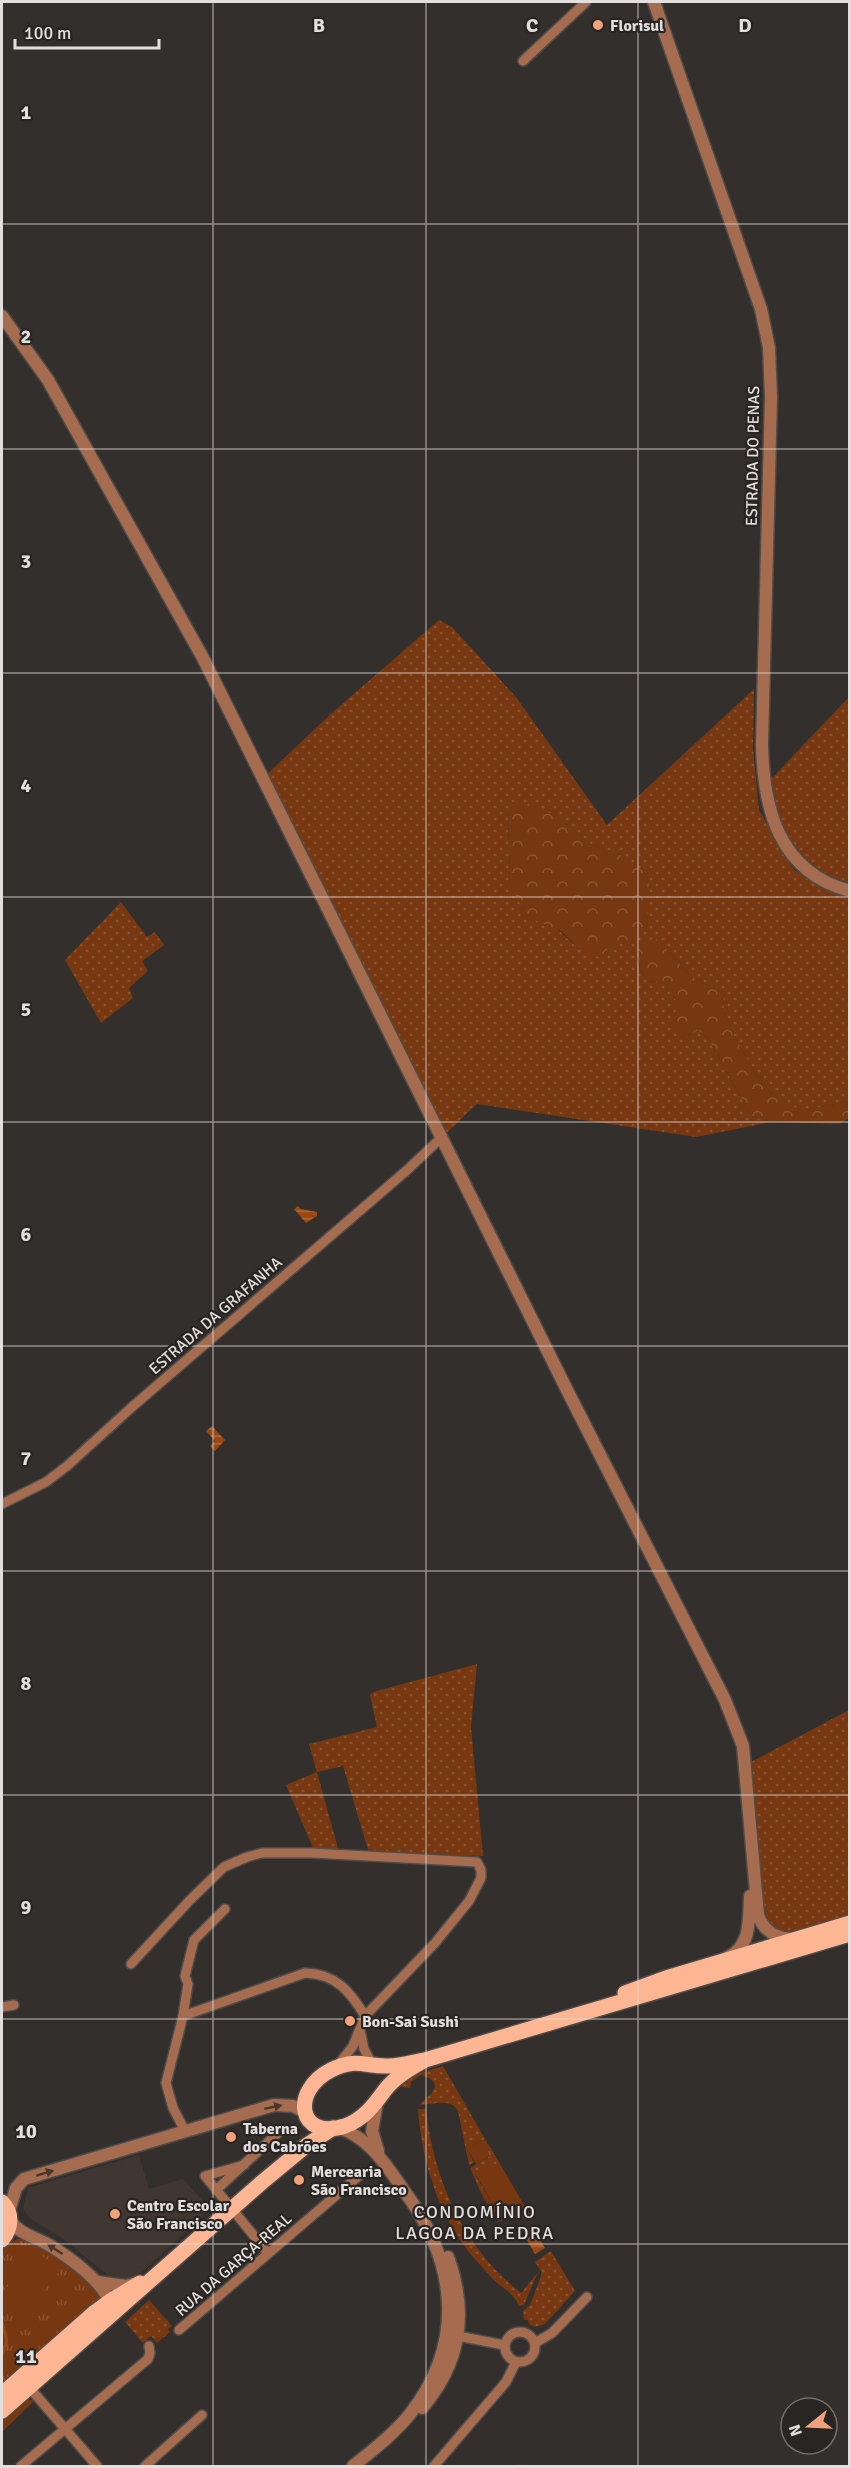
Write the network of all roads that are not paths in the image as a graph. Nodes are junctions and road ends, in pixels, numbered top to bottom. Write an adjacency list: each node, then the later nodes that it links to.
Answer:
1 (586, 2): 3 (street)
2 (654, 2): 5 (street, ESTRADA DO PENAS)
3 (523, 60)
4 (2, 316): 6 (street)
5 (849, 891)
6 (441, 1138): 7 (street, ESTRADA DA GRAFANHA); 8 (street)
7 (2, 1504)
8 (750, 1841): 10 (street); 12 (street)
9 (225, 1909): 22 (street)
10 (758, 1915): 14 (street); 15 (street)
11 (849, 1923): 14 (main road)
12 (748, 1926): 15 (street); 17 (street)
13 (849, 1934): 16 (main road)
14 (793, 1940): 15 (main road)
15 (755, 1950): 16 (street); 17 (main road); 19 (street)
16 (777, 1956): 19 (main road)
17 (721, 1960): 24 (main road)
18 (131, 1964): 23 (street)
19 (667, 1989): 24 (main road)
20 (14, 2005): 21 (street)
21 (2, 2007)
22 (183, 2016): 23 (street); 32 (street)
23 (365, 2016): 25 (street)
24 (535, 2027): 26 (main road)
25 (360, 2030): 27 (street); 28 (street)
26 (425, 2060): 27 (main road); 29 (main road)
27 (373, 2065): 28 (main road); 29 (main road)
28 (337, 2067): 30 (main road)
29 (381, 2097): 31 (main road); 35 (street)
30 (307, 2116): 31 (main road); 32 (street, one-way to 30); 34 (main road)
31 (336, 2128): 34 (main road); 35 (street)
32 (185, 2131): 40 (street, one-way to 32)
33 (278, 2133): 36 (street)
34 (295, 2155): 39 (main road)
35 (383, 2160): 41 (street)
36 (244, 2165): 38 (street); 38 (street)
37 (361, 2174): 43 (street, RUA DA GARÇA-REAL)
38 (216, 2190): 39 (street)
39 (231, 2209): 43 (street); 44 (main road)
40 (7, 2211): 42 (main road); 45 (street, one-way to 40)
41 (421, 2217): 48 (street); 51 (street)
42 (2, 2240)
43 (268, 2253): 50 (street, RUA DA GARÇA-REAL)
44 (149, 2278): 45 (street); 47 (main road); 49 (main road)
45 (97, 2282): 47 (street)
46 (587, 2297): 52 (street)
47 (110, 2301): 49 (street); 56 (main road)
48 (449, 2310): 51 (street); 55 (street)
49 (110, 2318): 58 (main road)
50 (179, 2331)
51 (459, 2336): 53 (street); 55 (street); 63 (street)
52 (534, 2343): 53 (street); 57 (street)
53 (504, 2345): 57 (street)
54 (149, 2346): 62 (street)
55 (444, 2349): 63 (street)
56 (50, 2352): 58 (street); 59 (main road)
57 (516, 2362): 68 (street)
58 (29, 2387): 59 (street); 60 (main road); 62 (street)
59 (6, 2390)
60 (2, 2411)
61 (202, 2415): 66 (street)
62 (65, 2429): 64 (street); 65 (street)
63 (387, 2438): 67 (street)
64 (21, 2466)
65 (97, 2466)
66 (145, 2466)
67 (353, 2466)
68 (434, 2466)

